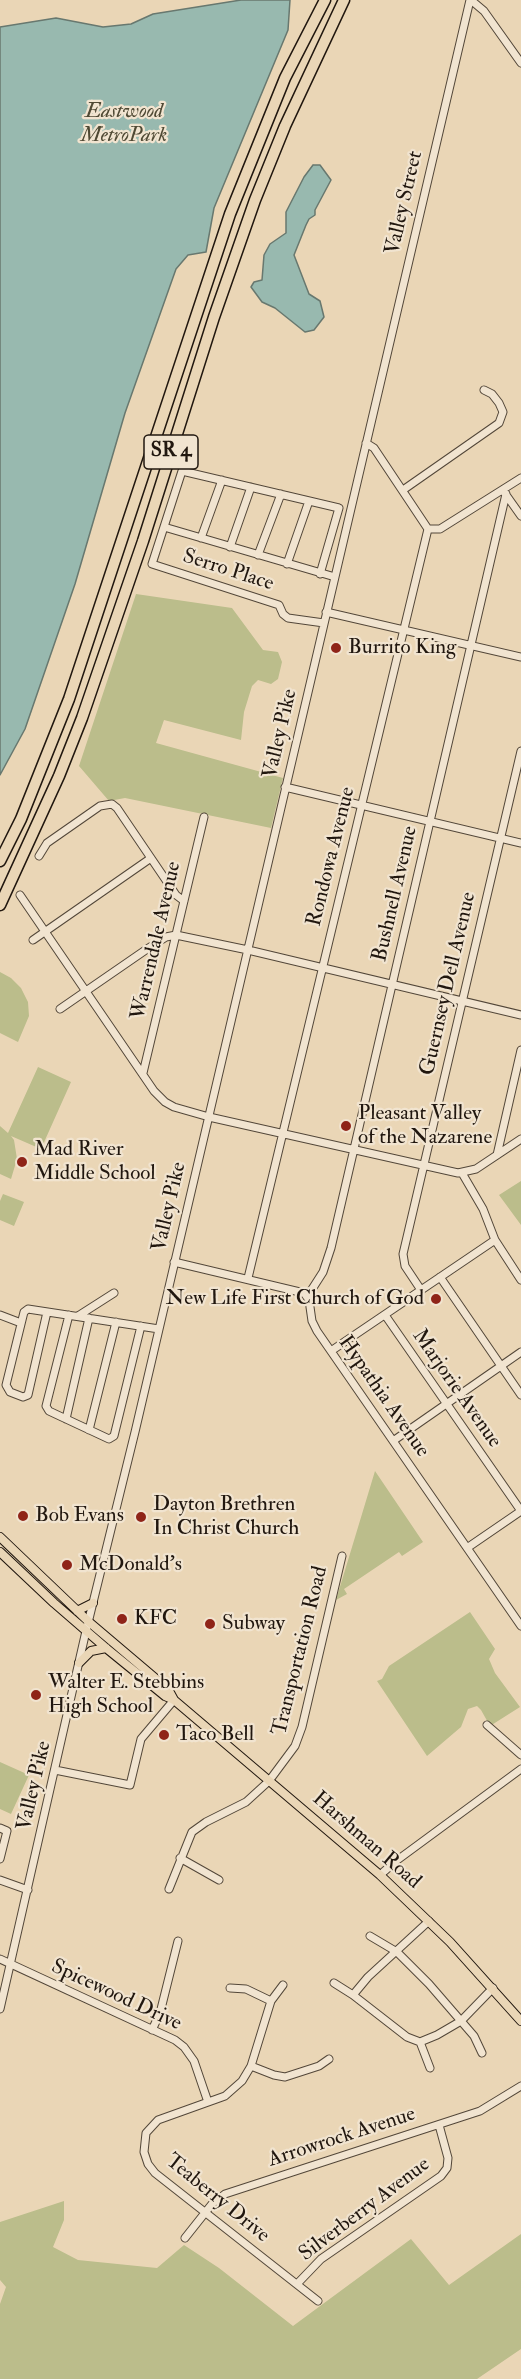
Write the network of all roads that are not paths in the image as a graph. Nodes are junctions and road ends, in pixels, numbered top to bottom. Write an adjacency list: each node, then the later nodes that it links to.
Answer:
1 (325, 0): 38 (highway, SR 4)
2 (344, 0): 41 (highway, SR 4)
3 (470, 0): 4 (street); 6 (street, Valley Street)
4 (521, 63)
5 (484, 390): 11 (street)
6 (373, 413): 7 (street, Valley Pike)
7 (366, 443): 11 (street); 23 (street, Valley Pike)
8 (521, 478): 12 (street)
9 (222, 480): 10 (street); 16 (street); 18 (street)
10 (251, 487): 13 (street); 19 (street)
11 (403, 490): 17 (street)
12 (504, 492): 15 (street); 17 (street); 27 (street, Bushnell Avenue)
13 (280, 494): 14 (street); 20 (street)
14 (309, 501): 21 (street); 22 (street)
15 (521, 516)
16 (164, 527): 18 (street); 25 (street, Serro Place)
17 (428, 529): 26 (street, Rondowa Avenue)
18 (201, 538): 19 (street)
19 (230, 547): 20 (street)
20 (258, 555): 21 (street)
21 (287, 564): 22 (street)
22 (320, 574): 23 (street)
23 (335, 577): 24 (street, Valley Pike)
24 (326, 612): 25 (street, Valley Pike); 26 (street)
25 (324, 623): 30 (street, Valley Pike)
26 (404, 630): 27 (street); 31 (street, Rondowa Avenue)
27 (471, 645): 28 (street); 33 (street, Bushnell Avenue)
28 (521, 657)
29 (521, 751): 34 (street, Guernsey Dell Avenue)
30 (285, 788): 31 (street); 45 (street, Valley Pike)
31 (362, 805): 33 (street); 46 (street, Rondowa Avenue)
32 (204, 817): 40 (street, Warrendale Avenue)
33 (430, 821): 34 (street); 47 (street, Bushnell Avenue)
34 (501, 837): 35 (street); 49 (street, Guernsey Dell Avenue)
35 (521, 843)
36 (39, 856): 37 (street)
37 (151, 858): 40 (street); 42 (street)
38 (0, 861)
39 (20, 895): 42 (street)
40 (184, 901): 43 (street, Warrendale Avenue)
41 (0, 905)
42 (45, 932): 44 (street); 48 (street)
43 (176, 935): 45 (street); 48 (street); 53 (street, Warrendale Avenue)
44 (33, 940)
45 (248, 950): 46 (street); 54 (street, Valley Pike)
46 (322, 969): 47 (street); 55 (street, Rondowa Avenue)
47 (392, 986): 49 (street); 57 (street, Bushnell Avenue)
48 (86, 991): 50 (street); 53 (street)
49 (462, 1002): 51 (street); 59 (street, Guernsey Dell Avenue)
50 (60, 1009)
51 (521, 1015)
52 (521, 1050): 58 (street)
53 (143, 1073): 54 (street)
54 (208, 1117): 55 (street); 62 (street, Valley Pike)
55 (282, 1134): 57 (street); 64 (street, Rondowa Avenue)
56 (521, 1139): 58 (street)
57 (354, 1150): 59 (street); 68 (street, Bushnell Avenue)
58 (497, 1155): 60 (street)
59 (423, 1166): 60 (street); 66 (street, Guernsey Dell Avenue)
60 (462, 1173): 61 (street)
61 (495, 1240): 63 (street); 65 (street)
62 (174, 1262): 64 (street); 78 (street, Valley Pike)
63 (440, 1277): 66 (street); 81 (street)
64 (248, 1278): 68 (street)
65 (521, 1280)
66 (421, 1290): 72 (street)
67 (114, 1293): 73 (street)
68 (307, 1296): 79 (street, Hypathia Avenue)
69 (47, 1312): 71 (street); 76 (street); 76 (street)
70 (0, 1315): 76 (street)
71 (69, 1315): 73 (street); 84 (street)
72 (385, 1315): 79 (street); 83 (street, Marjorie Avenue)
73 (78, 1316): 74 (street)
74 (89, 1318): 75 (street); 84 (street)
75 (116, 1322): 77 (street); 85 (street)
76 (21, 1323)
77 (141, 1326): 78 (street); 85 (street)
78 (159, 1329): 92 (street, Valley Pike)
79 (331, 1351): 86 (street, Hypathia Avenue)
80 (521, 1352): 81 (street)
81 (501, 1366): 82 (street); 83 (street)
82 (521, 1395)
83 (446, 1404): 86 (street); 87 (street, Marjorie Avenue)
84 (66, 1419): 85 (street)
85 (89, 1430)
86 (393, 1441): 89 (street, Hypathia Avenue)
87 (521, 1511): 89 (street)
88 (0, 1537): 93 (main road, Harshman Road)
89 (467, 1548): 95 (street, Hypathia Avenue)
90 (0, 1552): 94 (main road, Harshman Road)
91 (342, 1556): 103 (street, Transportation Road)
92 (93, 1603): 93 (main road); 94 (street, Valley Pike)
93 (77, 1611): 94 (main road, Harshman Road)
94 (87, 1626): 96 (main road, Harshman Road); 97 (street, Valley Pike); 98 (main road, Harshman Road)
95 (521, 1626)
96 (106, 1648): 97 (main road); 98 (main road, Harshman Road)
97 (79, 1663): 102 (street, Valley Pike)
98 (174, 1700): 102 (street); 103 (main road, Harshman Road)
99 (487, 1725): 100 (street)
100 (521, 1755)
101 (521, 1769): 107 (street)
102 (56, 1770): 111 (street, Valley Pike)
103 (269, 1781): 105 (street, Transportation Road); 107 (main road, Harshman Road)
104 (3, 1829): 106 (street)
105 (180, 1858): 109 (street); 110 (street, Transportation Road)
106 (0, 1859)
107 (380, 1875): 112 (main road, Harshman Road)
108 (0, 1880): 111 (street)
109 (219, 1880)
110 (169, 1889)
111 (28, 1890): 117 (street, Valley Pike)
112 (429, 1921): 115 (street); 121 (main road, Harshman Road)
113 (370, 1936): 115 (street)
114 (178, 1941): 127 (street)
115 (397, 1952): 122 (street); 125 (street)
116 (0, 1959): 117 (street, Spicewood Drive)
117 (11, 1965): 124 (street, Valley Pike); 127 (street, Spicewood Drive)
118 (334, 1983): 122 (street)
119 (283, 1985): 123 (street, Teaberry Drive)
120 (230, 1988): 123 (street)
121 (493, 1988): 125 (street); 126 (main road, Harshman Road)
122 (353, 1995): 128 (street)
123 (271, 2001): 131 (street, Teaberry Drive)
124 (0, 2009)
125 (461, 2021): 128 (street); 129 (street)
126 (521, 2021)
127 (152, 2030): 134 (street, Spicewood Drive)
128 (420, 2042): 132 (street)
129 (482, 2053)
130 (329, 2059): 131 (street)
131 (251, 2066): 134 (street, Teaberry Drive)
132 (430, 2068)
133 (521, 2086): 135 (street, Arrowrock Avenue)
134 (207, 2102): 136 (street, Teaberry Drive)
135 (439, 2125): 136 (street, Arrowrock Avenue); 138 (street, Silverberry Avenue)
136 (206, 2212): 137 (street, Arrowrock Avenue); 138 (street, Teaberry Drive)
137 (185, 2238)
138 (297, 2284): 139 (street, Teaberry Drive)
139 (318, 2301)

